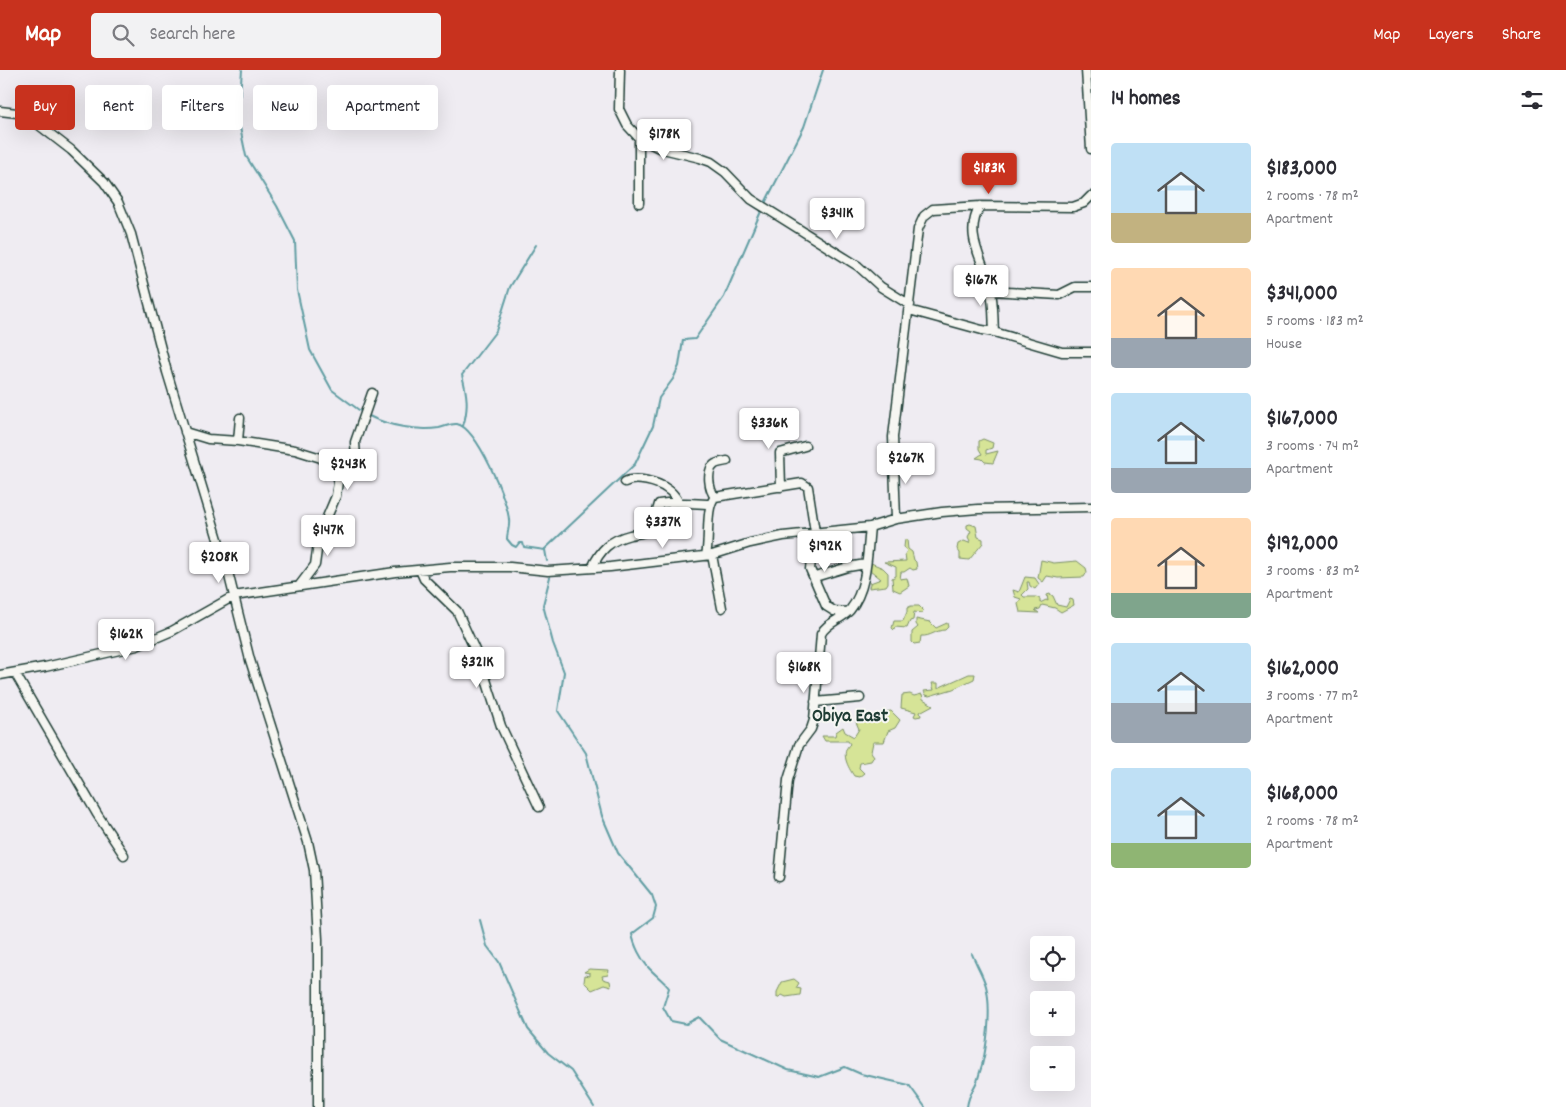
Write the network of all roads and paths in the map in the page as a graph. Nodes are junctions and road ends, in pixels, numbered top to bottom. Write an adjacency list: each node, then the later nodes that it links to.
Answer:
1 (620, 70): 4 (street)
2 (1086, 70): 5 (street)
3 (0, 111): 16 (street)
4 (638, 138): 7 (street); 11 (street)
5 (1091, 149)
6 (1091, 196): 8 (street)
7 (640, 203)
8 (980, 206): 10 (street); 11 (street)
9 (1091, 287): 10 (street)
10 (991, 291): 12 (street)
11 (910, 308): 12 (street); 27 (street)
12 (994, 332): 13 (street)
13 (1091, 352)
14 (372, 392): 20 (street)
15 (240, 418): 17 (street)
16 (185, 432): 17 (street); 36 (street)
17 (238, 441): 20 (street)
18 (804, 446): 22 (street)
19 (727, 461): 23 (street)
20 (338, 471): 35 (street)
21 (625, 482): 24 (street)
22 (781, 487): 23 (street); 29 (street)
23 (715, 497): 25 (street)
24 (678, 501): 25 (street); 32 (street)
25 (710, 504): 30 (street)
26 (1091, 507): 27 (street)
27 (896, 519): 28 (street)
28 (870, 527): 29 (street); 31 (street)
29 (815, 532): 30 (street); 34 (street)
30 (709, 555): 32 (street); 37 (street)
31 (866, 564): 34 (street); 38 (street)
32 (592, 568): 33 (street)
33 (420, 570): 35 (street); 43 (street)
34 (815, 577): 38 (street)
35 (300, 586): 36 (street)
36 (234, 596): 39 (street); 46 (street)
37 (722, 608)
38 (848, 612): 42 (street)
39 (15, 673): 40 (street); 44 (street)
40 (0, 675)
41 (860, 698): 42 (street)
42 (815, 702): 45 (street)
43 (539, 807)
44 (124, 855)
45 (780, 877)
46 (318, 1107)

